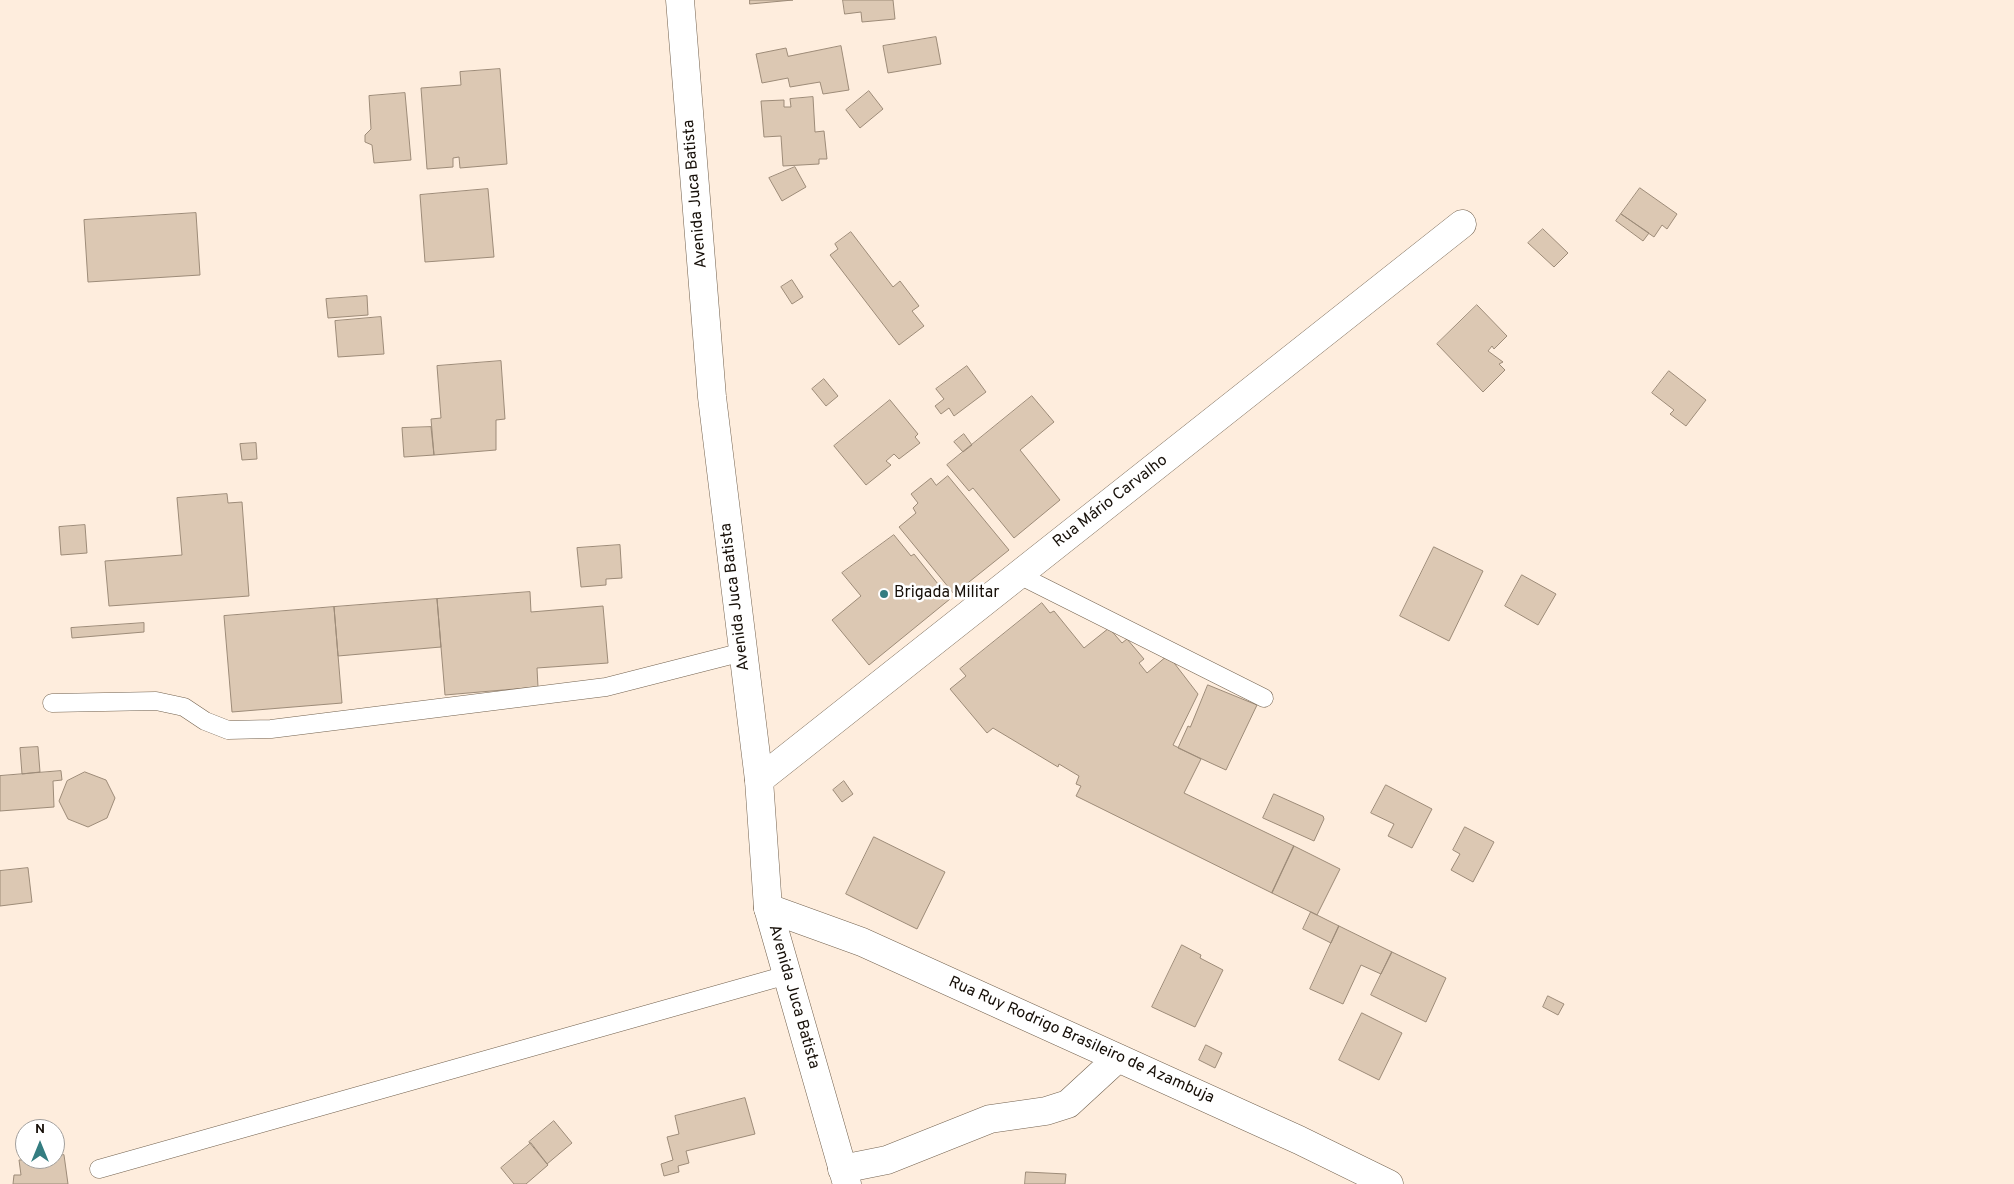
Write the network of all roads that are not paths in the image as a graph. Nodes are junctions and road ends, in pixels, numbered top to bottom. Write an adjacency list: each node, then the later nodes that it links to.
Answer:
1 (680, 0): 4 (street, Avenida Juca Batista)
2 (1462, 224): 3 (street, Rua Mário Carvalho)
3 (1019, 575): 5 (lane); 7 (street, Rua Mário Carvalho)
4 (743, 652): 6 (lane); 7 (street, Avenida Juca Batista)
5 (1264, 698)
6 (52, 703)
7 (759, 780): 8 (street, Avenida Juca Batista)
8 (768, 908): 9 (street, Avenida Juca Batista); 10 (street, Rua Ruy Rodrigo Brasileiro de Azambuja)
9 (787, 975): 11 (lane); 12 (street, Avenida Juca Batista)
10 (1118, 1058): 12 (street); 13 (street, Rua Ruy Rodrigo Brasileiro de Azambuja)
11 (99, 1169)
12 (844, 1177)
13 (1389, 1184)

